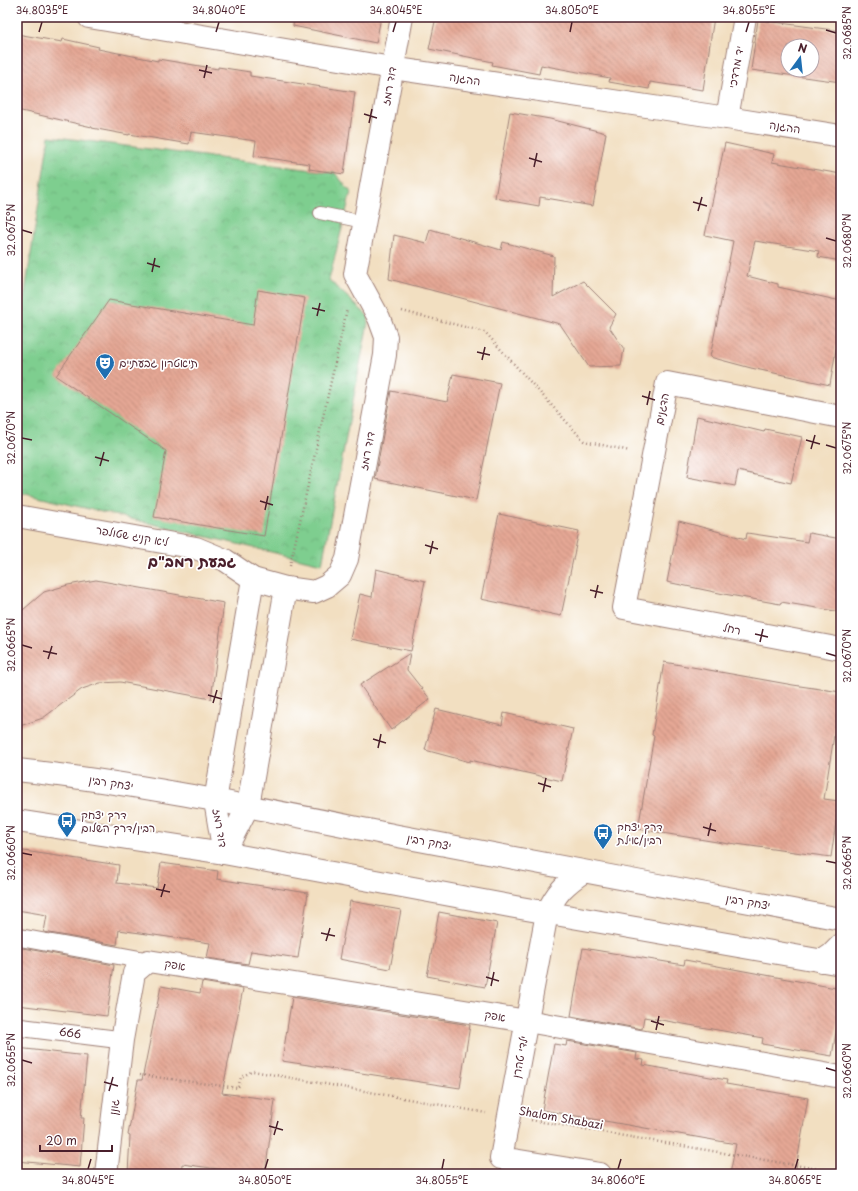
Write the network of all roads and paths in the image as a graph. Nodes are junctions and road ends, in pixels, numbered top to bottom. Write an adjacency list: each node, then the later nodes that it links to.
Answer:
1 (89, 17): 4 (street, ההגנה)
2 (402, 17): 4 (street, דוד רמז)
3 (745, 17): 5 (street, יד מרדכי)
4 (392, 68): 5 (street, ההגנה); 8 (street, דוד רמז)
5 (727, 118): 6 (street, ההגנה)
6 (841, 136)
7 (320, 213): 8 (lane)
8 (364, 222): 9 (street, דוד רמז)
9 (355, 274): 15 (path); 15 (street, דוד רמז)
10 (398, 310): 12 (path)
11 (841, 417): 16 (street, הדגנים)
12 (633, 452)
13 (17, 516): 14 (street, ליא קניג שטולפר)
14 (253, 579): 15 (street, ליא קניג שטולפר); 19 (street, דוד רמז)
15 (286, 588): 20 (street, דוד רמז)
16 (624, 608): 17 (street, רחל)
17 (841, 649)
18 (17, 770): 19 (street, יצחק רבין)
19 (215, 801): 20 (street, יצחק רבין); 22 (street, דוד רמז)
20 (248, 806): 22 (street, דוד רמז); 23 (street, יצחק רבין)
21 (17, 820): 22 (street)
22 (224, 853): 24 (street)
23 (583, 872): 24 (street, ילדי טהרן); 25 (street, יצחק רבין)
24 (547, 913): 29 (street); 30 (street, ילדי טהרן)
25 (841, 919)
26 (17, 937): 28 (street, אפק)
27 (841, 944): 29 (street)
28 (148, 961): 30 (street, אפק); 32 (street, אפק)
29 (832, 963)
30 (527, 1021): 34 (street, אפק); 35 (street, ילדי טהרן)
31 (17, 1027): 32 (street, 666)
32 (122, 1040): 38 (street, גונן)
33 (137, 1075): 35 (path, Shalom Shabazi)
34 (841, 1077)
35 (509, 1117): 36 (path, Shalom Shabazi); 39 (street, ילדי טהרן)
36 (821, 1170): 37 (path, Shalom Shabazi); 40 (path)
37 (841, 1173)
38 (106, 1174)
39 (600, 1174)
40 (820, 1174)

